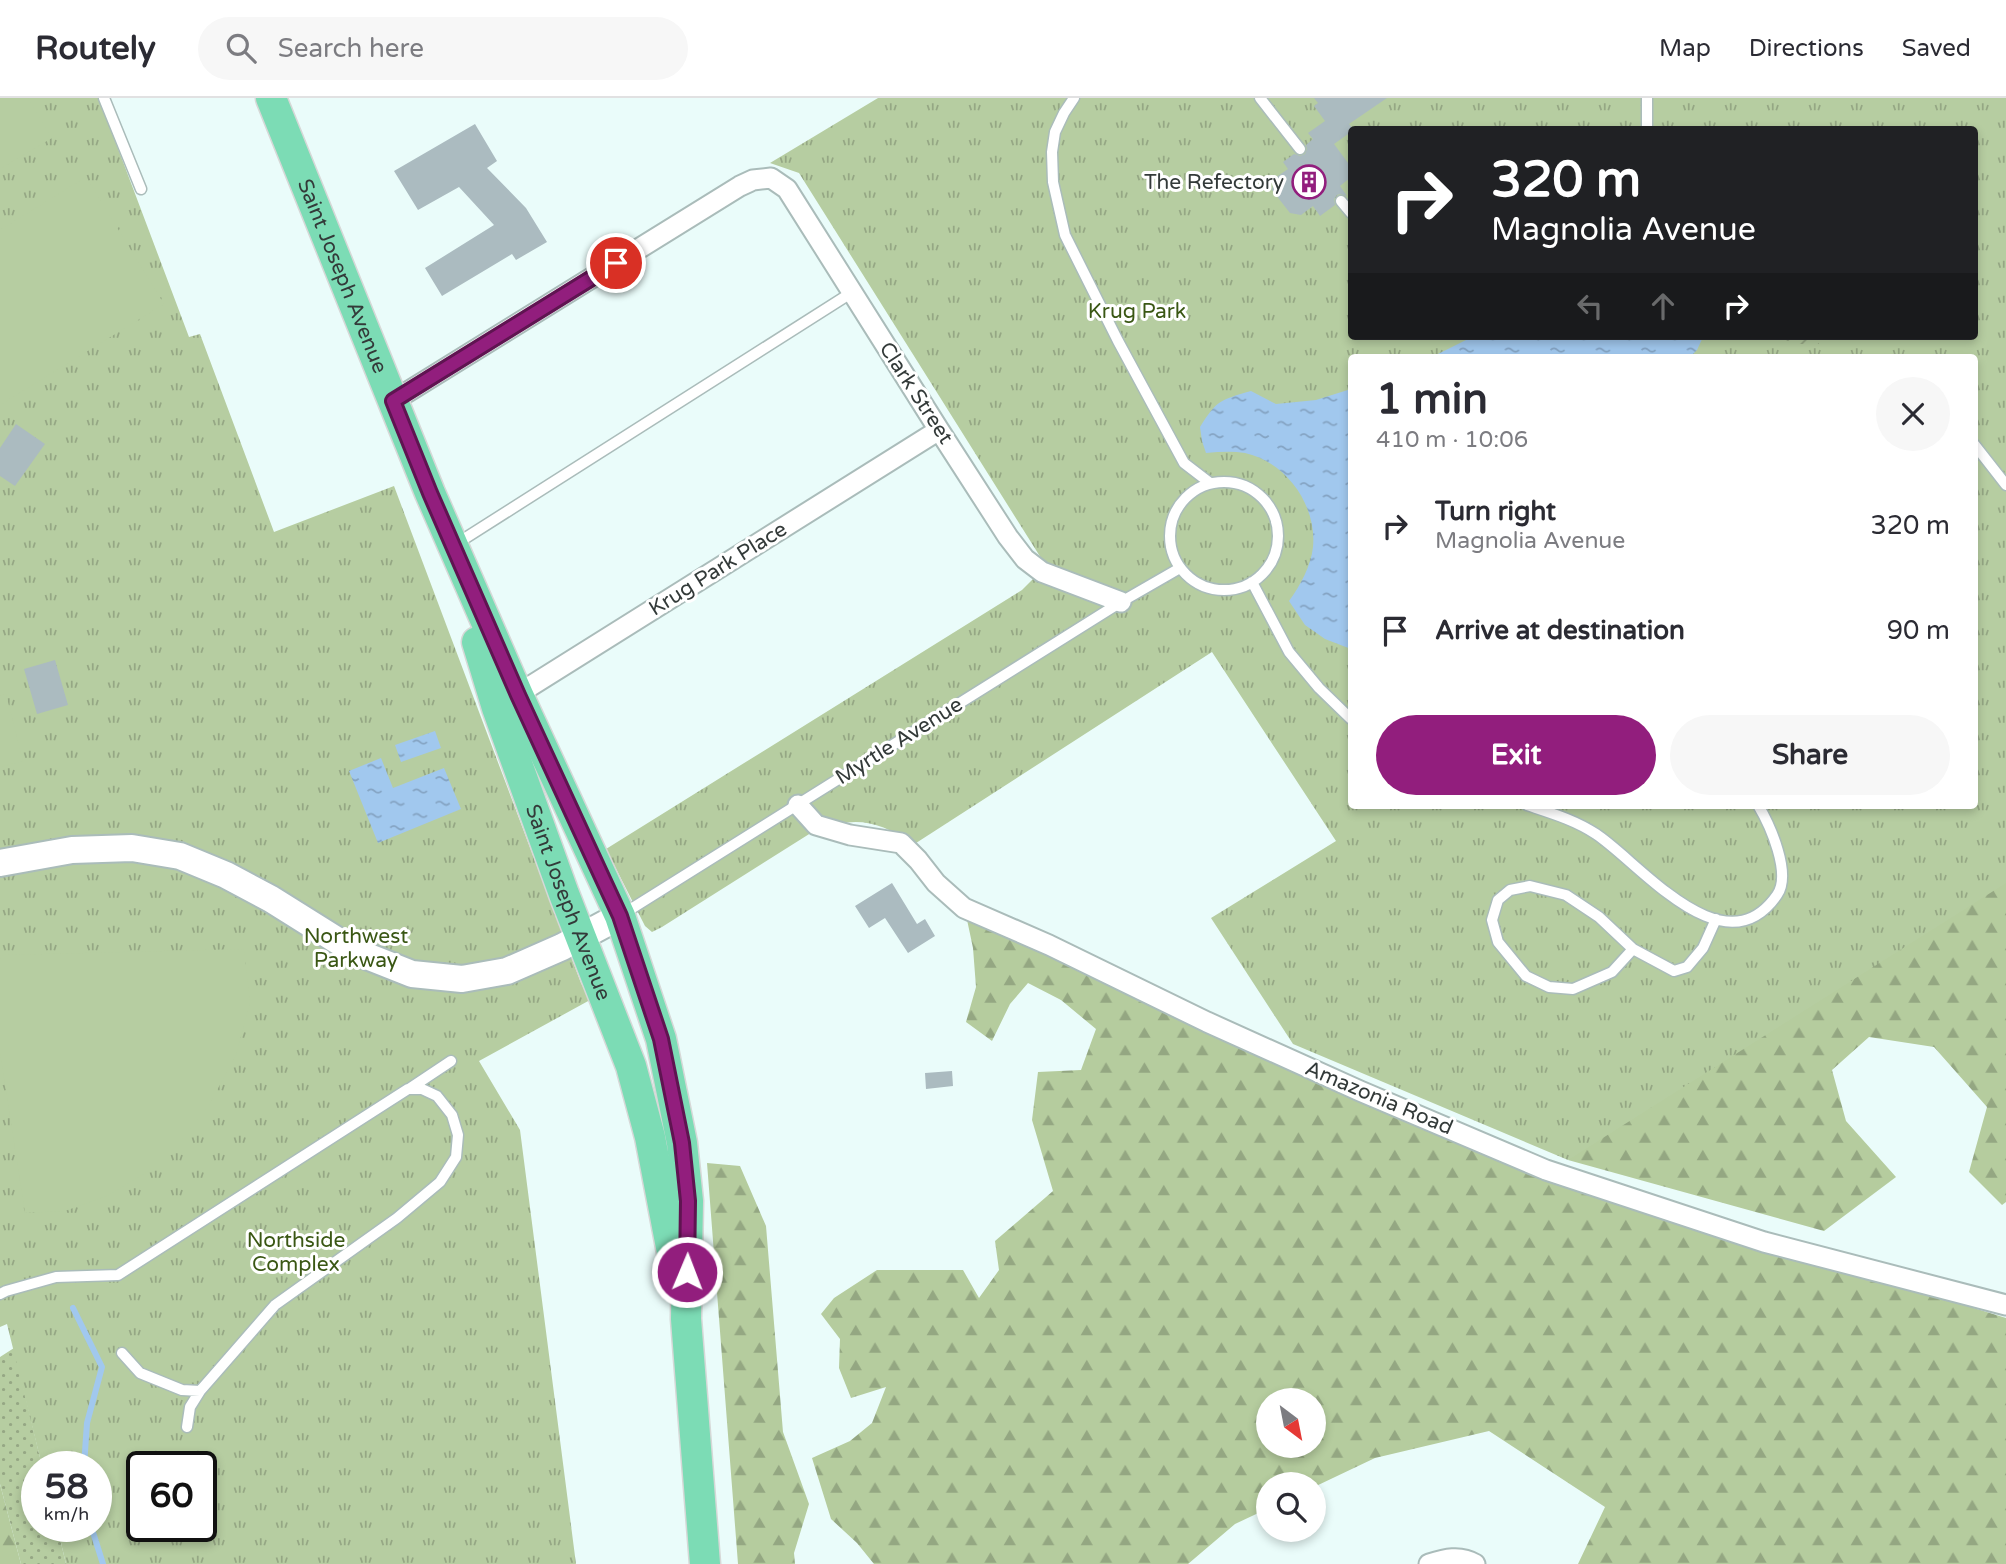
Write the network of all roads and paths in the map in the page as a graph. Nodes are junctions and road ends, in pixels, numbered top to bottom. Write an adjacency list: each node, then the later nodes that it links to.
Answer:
1 (104, 98): 8 (lane)
2 (271, 98): 12 (main road, Saint Joseph Avenue)
3 (1074, 98): 15 (lane)
4 (1260, 98): 7 (lane)
5 (1647, 98): 6 (lane)
6 (1647, 126)
7 (1300, 149)
8 (141, 189)
9 (1341, 201): 10 (lane)
10 (1348, 209)
11 (852, 293): 12 (street, Clark Street); 13 (street, Clark Street); 18 (lane)
12 (393, 401): 17 (main road, Saint Joseph Avenue)
13 (939, 430): 21 (street, Clark Street); 22 (street, Krug Park Place)
14 (1978, 449): 16 (lane)
15 (1210, 483): 19 (lane); 20 (lane)
16 (2006, 485)
17 (430, 493): 18 (main road, Saint Joseph Avenue); 22 (main road, Saint Joseph Avenue)
18 (453, 546): 22 (main road, Saint Joseph Avenue)
19 (1180, 568): 20 (lane); 21 (lane, Myrtle Avenue)
20 (1252, 582): 23 (lane)
21 (1121, 602): 24 (lane, Myrtle Avenue)
22 (508, 701): 28 (main road, Saint Joseph Avenue); 30 (main road, Saint Joseph Avenue)
23 (1348, 716)
24 (798, 805): 28 (lane, Myrtle Avenue); 35 (street, Amazonia Road)
25 (1539, 809): 29 (lane)
26 (1760, 809): 29 (lane)
27 (0, 863): 30 (street)
28 (620, 916): 30 (street); 36 (main road, Saint Joseph Avenue)
29 (1716, 919): 31 (lane)
30 (581, 937): 36 (main road, Saint Joseph Avenue)
31 (1633, 949): 31 (lane)
32 (451, 1061): 33 (lane)
33 (408, 1089): 34 (lane); 38 (lane)
34 (0, 1294)
35 (2006, 1305)
36 (686, 1319): 40 (main road, Saint Joseph Avenue)
37 (122, 1353): 38 (lane)
38 (200, 1391): 39 (lane)
39 (187, 1427)
40 (705, 1564)
41 (1429, 1564): 42 (street)
42 (1475, 1564)

